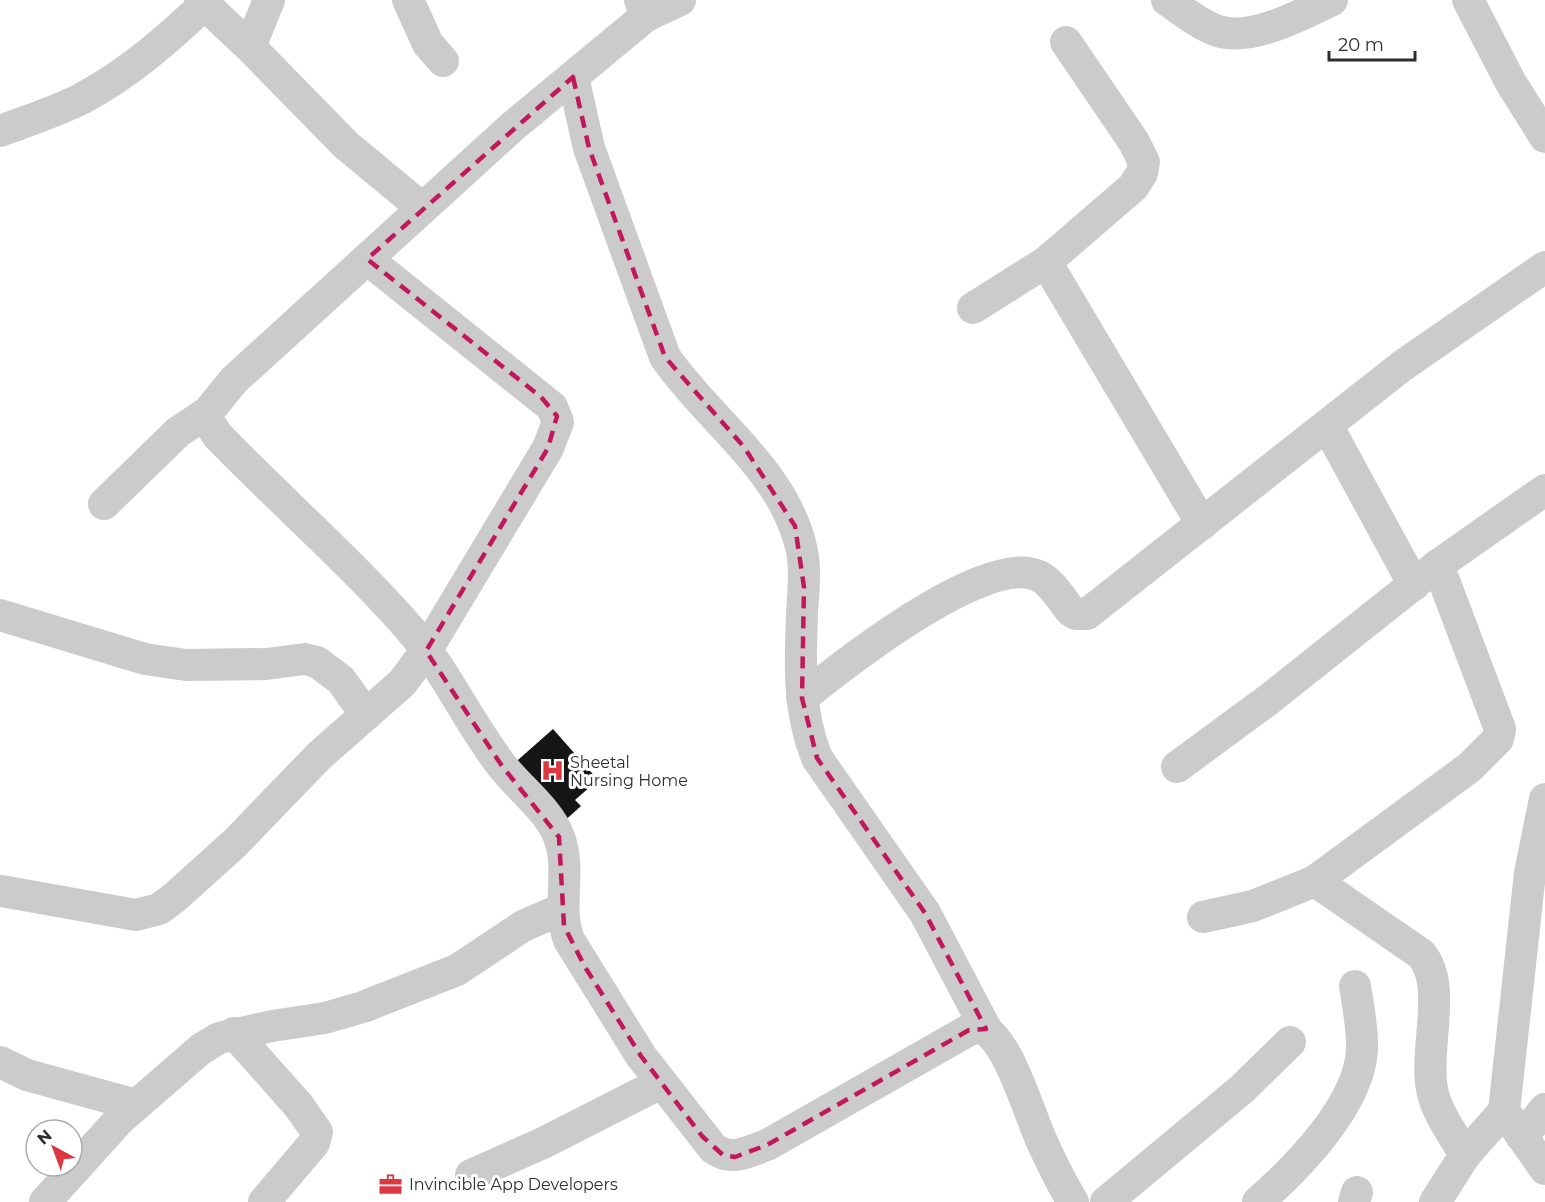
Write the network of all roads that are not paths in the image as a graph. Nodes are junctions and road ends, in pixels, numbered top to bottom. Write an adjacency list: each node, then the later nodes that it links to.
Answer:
1 (270, 0): 10 (street)
2 (408, 0): 11 (street)
3 (680, 0): 8 (street)
4 (1167, 0): 5 (street)
5 (1332, 0)
6 (1468, 0): 14 (street)
7 (202, 2): 10 (street); 13 (street)
8 (643, 8): 12 (street)
9 (1066, 42): 17 (street)
10 (250, 46): 15 (street)
11 (443, 61)
12 (573, 77): 15 (street); 29 (street)
13 (0, 131)
14 (1545, 137)
15 (422, 208): 16 (street)
16 (367, 259): 20 (street); 28 (street)
17 (1046, 262): 19 (street); 24 (street)
18 (1545, 267): 21 (street)
19 (974, 308)
20 (208, 412): 23 (street); 28 (street)
21 (1328, 427): 24 (street); 26 (street)
22 (1545, 490): 25 (street)
23 (104, 504)
24 (1202, 524): 29 (street)
25 (1438, 565): 26 (street); 33 (street)
26 (1414, 585): 31 (street)
27 (0, 615): 30 (street)
28 (426, 651): 30 (street); 35 (street)
29 (802, 698): 38 (street)
30 (366, 715): 34 (street)
31 (1178, 767)
32 (1545, 799): 45 (street)
33 (1315, 881): 36 (street); 47 (street)
34 (1, 891)
35 (562, 909): 39 (street); 42 (street)
36 (1203, 917)
37 (1355, 986): 54 (street)
38 (986, 1029): 42 (street); 52 (street)
39 (234, 1033): 43 (street); 51 (street)
40 (1290, 1042): 53 (street)
41 (0, 1062): 43 (street)
42 (661, 1083): 49 (street)
43 (136, 1105): 50 (street)
44 (1545, 1109): 46 (street)
45 (1504, 1112): 46 (street); 47 (street)
46 (1522, 1137): 48 (street)
47 (1465, 1155): 55 (street)
48 (1545, 1169)
49 (471, 1175)
50 (45, 1202)
51 (264, 1202)
52 (1073, 1202)
53 (1106, 1202)
54 (1258, 1202)
55 (1435, 1202)

